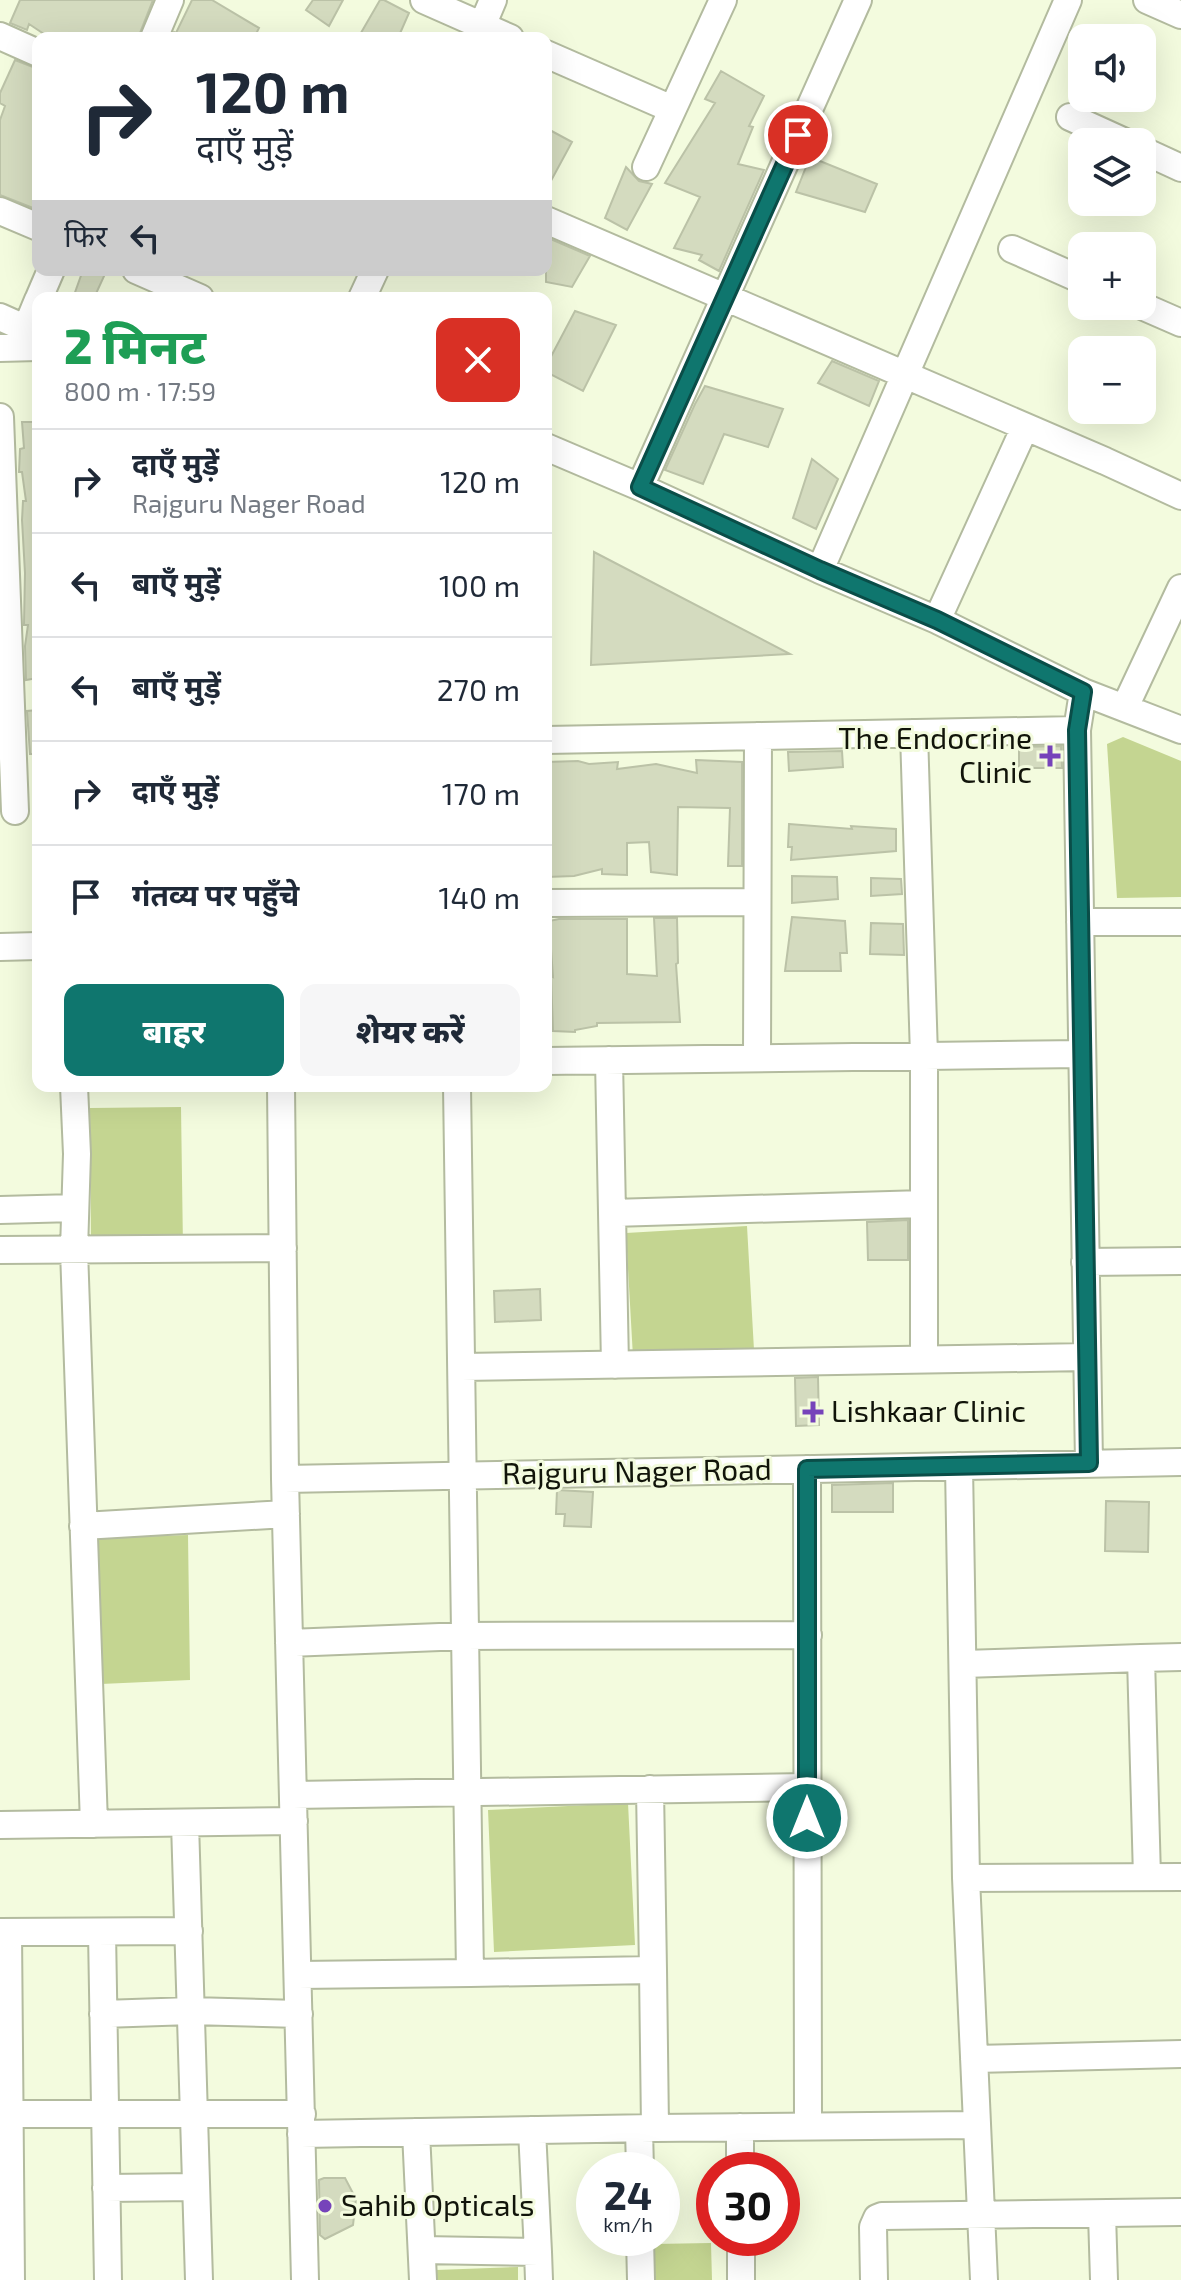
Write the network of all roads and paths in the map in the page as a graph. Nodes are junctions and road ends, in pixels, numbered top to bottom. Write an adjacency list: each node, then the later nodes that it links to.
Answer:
1 (170, 0): 9 (street)
2 (424, 0): 10 (street)
3 (493, 0): 10 (street)
4 (723, 0): 14 (street)
5 (858, 0): 27 (street)
6 (1068, 0): 34 (street)
7 (1147, 0): 8 (street)
8 (1181, 15)
9 (157, 32)
10 (479, 32)
11 (0, 36): 12 (street)
12 (32, 50)
13 (552, 57): 14 (street)
14 (672, 109): 18 (street)
15 (1070, 117): 16 (street)
16 (1094, 128)
17 (1156, 156): 19 (street)
18 (646, 167)
19 (1181, 168)
20 (0, 211): 22 (street)
21 (552, 223): 27 (street)
22 (32, 224)
23 (1012, 249): 24 (street)
24 (1068, 274)
25 (150, 276): 26 (street)
26 (186, 292)
27 (726, 297): 34 (street); 38 (street)
28 (1156, 312): 30 (street)
29 (0, 317): 31 (street)
30 (1181, 323)
31 (32, 336)
32 (32, 338): 33 (street)
33 (0, 348)
34 (905, 376): 36 (street); 41 (street)
35 (0, 417): 39 (street)
36 (1025, 427): 40 (street); 43 (street)
37 (552, 450): 38 (street)
38 (640, 487): 41 (street)
39 (1, 489): 44 (street)
40 (1181, 496)
41 (820, 570): 43 (street)
42 (1181, 588): 46 (street)
43 (937, 620): 45 (street)
44 (5, 684): 52 (street)
45 (1083, 692): 46 (street); 47 (street)
46 (1125, 707): 48 (street)
47 (1077, 730): 49 (street); 55 (street)
48 (1181, 730)
49 (914, 733): 50 (street); 60 (street)
50 (758, 736): 51 (street); 53 (street)
51 (552, 740)
52 (18, 811)
53 (757, 902): 54 (street); 61 (street)
54 (552, 903)
55 (1080, 922): 56 (street); 59 (street)
56 (1181, 922)
57 (32, 946): 58 (street)
58 (0, 947)
59 (1082, 1054): 60 (street); 75 (street)
60 (924, 1056): 61 (street); 67 (street)
61 (757, 1058): 62 (street)
62 (609, 1060): 63 (street); 70 (street)
63 (552, 1061)
64 (74, 1092): 68 (street)
65 (281, 1092): 71 (street)
66 (457, 1092): 79 (street)
67 (924, 1204): 70 (street); 77 (street)
68 (75, 1208): 69 (street); 73 (street)
69 (0, 1210)
70 (612, 1213): 78 (street)
71 (283, 1248): 73 (street); 85 (street)
72 (0, 1250): 73 (street)
73 (74, 1250): 87 (street)
74 (1181, 1261): 75 (street)
75 (1085, 1262): 76 (street)
76 (1087, 1357): 77 (street); 81 (street)
77 (924, 1359): 78 (street)
78 (615, 1365): 79 (street)
79 (462, 1367): 84 (street)
80 (1181, 1462): 81 (street, Rajguru Nager Road)
81 (1089, 1463): 82 (street, Rajguru Nager Road)
82 (959, 1466): 83 (street, Rajguru Nager Road); 93 (street)
83 (807, 1469): 84 (street, Rajguru Nager Road); 88 (street)
84 (463, 1475): 85 (street, Rajguru Nager Road); 89 (street)
85 (285, 1479): 86 (street)
86 (286, 1514): 87 (street); 90 (street)
87 (83, 1526): 100 (street)
88 (808, 1635): 89 (street); 94 (street)
89 (465, 1636): 90 (street); 96 (street)
90 (289, 1643): 97 (street)
91 (1181, 1657): 92 (street)
92 (1141, 1658): 93 (street); 102 (street)
93 (964, 1664): 104 (street)
94 (807, 1787): 95 (street); 121 (street)
95 (650, 1789): 96 (street); 108 (street)
96 (467, 1793): 97 (street); 109 (street)
97 (293, 1795): 98 (street)
98 (294, 1821): 99 (street); 110 (street)
99 (185, 1823): 100 (street); 105 (street)
100 (94, 1824): 101 (street)
101 (0, 1825)
102 (1147, 1877): 103 (street); 104 (street)
103 (1181, 1877)
104 (966, 1878): 116 (street)
105 (189, 1931): 107 (street); 111 (street)
106 (4, 1932): 107 (street); 112 (street)
107 (102, 1932): 113 (street)
108 (653, 1970): 109 (street); 124 (street)
109 (470, 1973): 110 (street)
110 (298, 1975): 114 (street)
111 (191, 2011): 113 (street); 114 (street); 118 (street)
112 (4, 2014): 119 (street)
113 (103, 2014): 117 (street)
114 (299, 2014): 120 (street)
115 (1181, 2054): 116 (street)
116 (974, 2059): 122 (street)
117 (104, 2113): 118 (street); 119 (street); 130 (street)
118 (194, 2113): 120 (street); 129 (street)
119 (4, 2114): 134 (street)
120 (302, 2124): 126 (street); 142 (street)
121 (808, 2125): 122 (street); 123 (street)
122 (976, 2125): 133 (street)
123 (740, 2127): 124 (street); 128 (street)
124 (647, 2128): 125 (street); 127 (street)
125 (532, 2130): 126 (street); 136 (street)
126 (416, 2132): 135 (street)
127 (643, 2152)
128 (740, 2152)
129 (196, 2187): 130 (street); 141 (street)
130 (106, 2188): 140 (street)
131 (1181, 2212): 132 (street)
132 (1102, 2214): 133 (street); 149 (street)
133 (981, 2216): 147 (street); 148 (street)
134 (5, 2221): 139 (street)
135 (422, 2250): 136 (street); 143 (street)
136 (538, 2252): 144 (street)
137 (640, 2256): 145 (street)
138 (741, 2256): 146 (street)
139 (11, 2280)
140 (108, 2280)
141 (199, 2280)
142 (305, 2280)
143 (423, 2280)
144 (539, 2280)
145 (641, 2280)
146 (741, 2280)
147 (874, 2280)
148 (984, 2280)
149 (1104, 2280)

